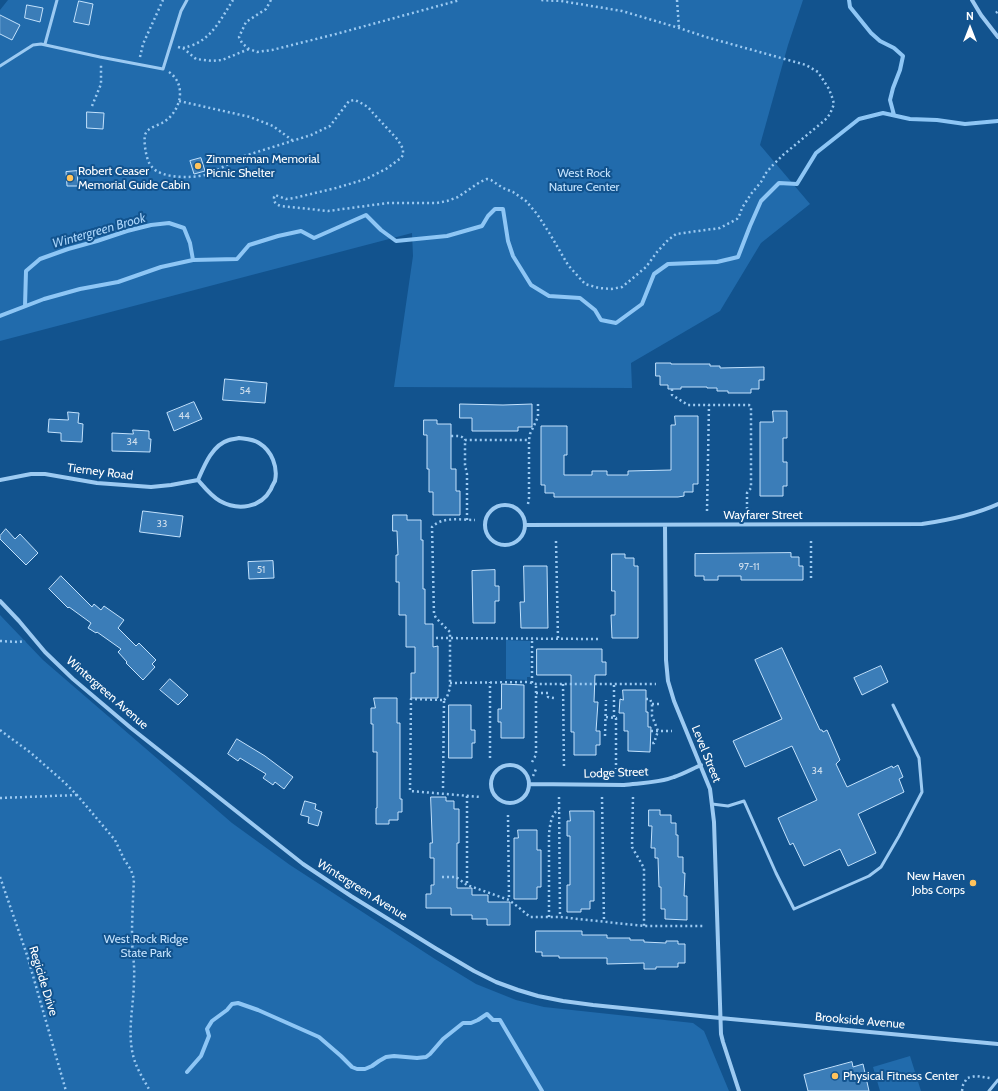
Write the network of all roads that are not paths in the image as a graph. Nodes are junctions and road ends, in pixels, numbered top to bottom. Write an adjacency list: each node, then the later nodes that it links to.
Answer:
1 (57, 0): 5 (lane)
2 (187, 0): 5 (lane)
3 (972, 0): 4 (street)
4 (998, 37)
5 (45, 44): 6 (lane)
6 (0, 66)
7 (0, 480): 8 (street, Tierney Road)
8 (198, 480): 8 (street)
9 (998, 504): 11 (street, Wayfarer Street)
10 (525, 525): 10 (street); 11 (street, Wayfarer Street)
11 (665, 525): 14 (street, Level Street)
12 (0, 601): 17 (street, Wintergreen Avenue)
13 (893, 705): 16 (lane)
14 (700, 766): 15 (street, Lodge Street); 16 (street, Level Street)
15 (529, 784): 15 (street)
16 (712, 804): 17 (street, Level Street)
17 (720, 1018): 18 (street, Brookside Avenue); 20 (street)
18 (998, 1044)
19 (997, 1081): 21 (lane)
20 (739, 1091)
21 (989, 1091)

